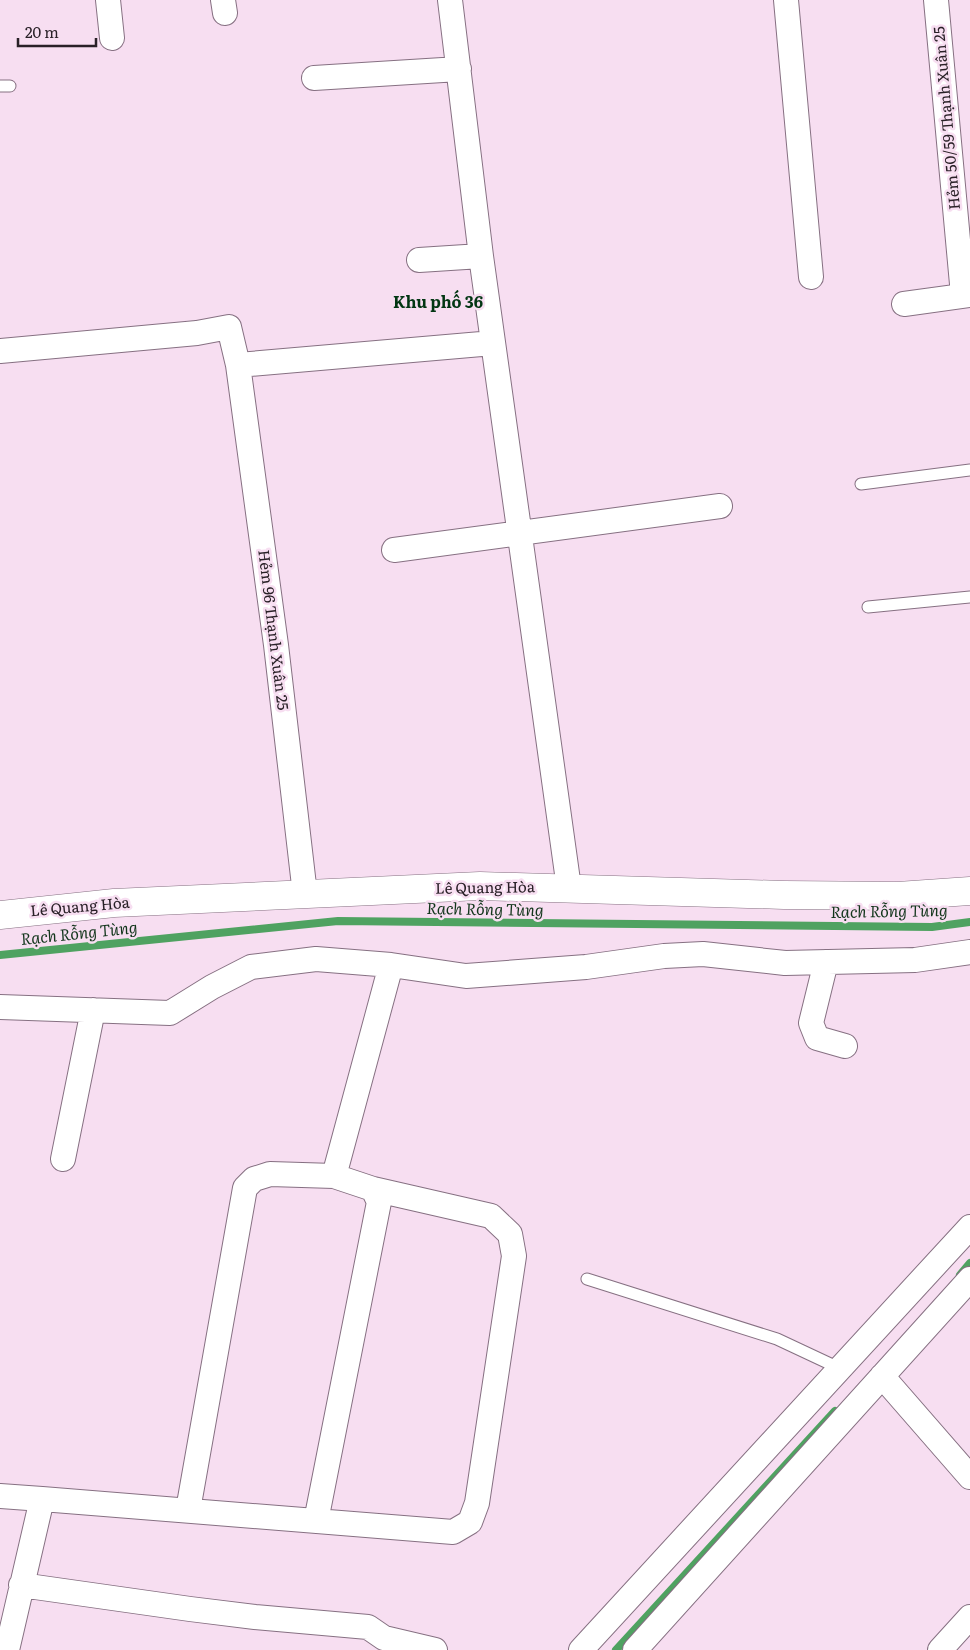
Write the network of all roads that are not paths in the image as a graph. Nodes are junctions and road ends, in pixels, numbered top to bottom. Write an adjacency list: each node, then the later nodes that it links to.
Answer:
1 (108, 0): 5 (street)
2 (450, 0): 6 (street)
3 (786, 0): 10 (street)
4 (936, 0): 11 (street, Hẻm 50/59 Thạnh Xuân 25)
5 (112, 38)
6 (459, 69): 7 (street); 8 (street)
7 (314, 78)
8 (481, 256): 9 (street); 13 (street)
9 (419, 260)
10 (811, 277)
11 (966, 295): 12 (street)
12 (904, 304)
13 (493, 343): 15 (street); 19 (street)
14 (0, 351): 15 (street, Hẻm 96 Thạnh Xuân 25)
15 (238, 365): 25 (street, Hẻm 96 Thạnh Xuân 25)
16 (970, 470): 17 (lane)
17 (861, 484)
18 (720, 506): 19 (street)
19 (520, 533): 20 (street); 23 (street)
20 (394, 550)
21 (970, 597): 22 (lane)
22 (868, 607)
23 (569, 888): 24 (street, Lê Quang Hòa); 25 (street, Lê Quang Hòa)
24 (970, 891)
25 (305, 894): 26 (street, Lê Quang Hòa)
26 (0, 912)
27 (970, 952): 29 (street)
28 (391, 965): 29 (street); 31 (street); 34 (street)
29 (825, 971): 32 (street)
30 (0, 1007): 31 (street)
31 (93, 1010): 33 (street)
32 (845, 1046)
33 (63, 1159)
34 (334, 1176): 35 (street); 44 (street)
35 (372, 1189): 45 (street); 45 (street)
36 (970, 1226): 39 (street)
37 (587, 1279): 39 (lane)
38 (969, 1281): 40 (street)
39 (840, 1369): 50 (street)
40 (882, 1376): 41 (street); 51 (street)
41 (970, 1477)
42 (0, 1496): 43 (street)
43 (42, 1499): 44 (street); 46 (street)
44 (188, 1510): 45 (street)
45 (316, 1521)
46 (21, 1585): 48 (street); 49 (street)
47 (966, 1628): 52 (street)
48 (7, 1650)
49 (436, 1650)
50 (581, 1650)
51 (635, 1650)
52 (940, 1650)

